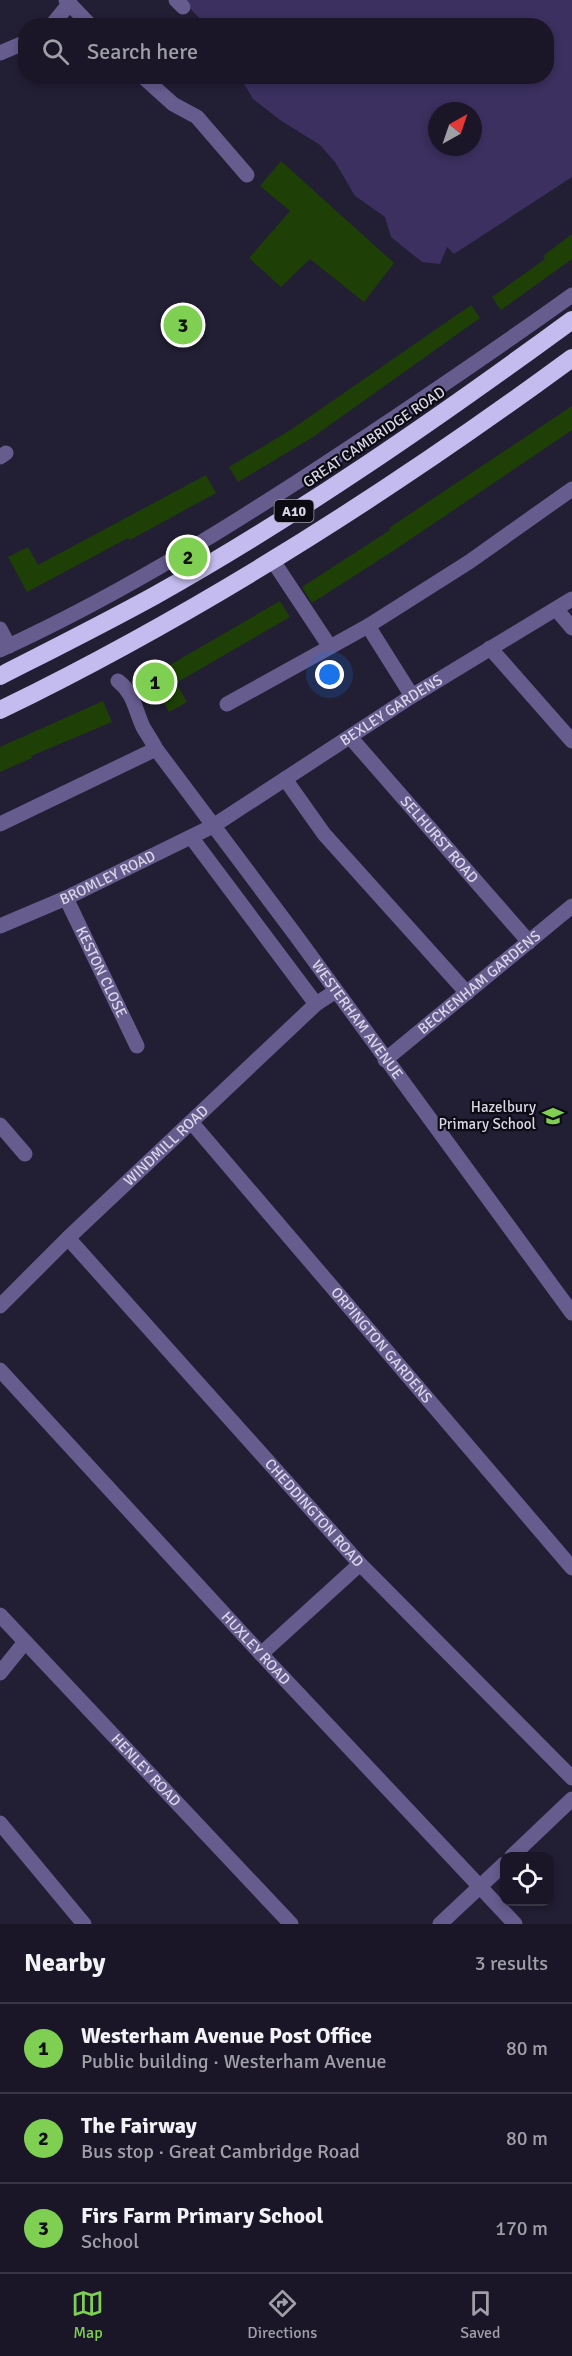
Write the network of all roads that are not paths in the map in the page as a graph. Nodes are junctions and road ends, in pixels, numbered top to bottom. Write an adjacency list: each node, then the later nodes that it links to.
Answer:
1 (68, 2): 2 (street); 3 (street)
2 (57, 18)
3 (83, 18)
4 (18, 45): 5 (street)
5 (0, 53)
6 (151, 84): 7 (street)
7 (247, 175)
8 (572, 295): 10 (street)
9 (572, 320): 11 (highway, GREAT CAMBRIDGE ROAD / A10)
10 (508, 341): 11 (street); 21 (street)
11 (520, 358): 24 (highway, GREAT CAMBRIDGE ROAD / A10)
12 (572, 358): 14 (highway, A10)
13 (572, 489): 17 (street)
14 (273, 561): 20 (street); 23 (highway, A10)
15 (572, 599): 16 (street, BEXLEY GARDENS)
16 (556, 609): 18 (street); 22 (street, BEXLEY GARDENS)
17 (368, 626): 20 (street); 25 (street)
18 (572, 628)
19 (0, 629): 21 (street)
20 (330, 647): 26 (street)
21 (5, 648)
22 (490, 648): 25 (street, BEXLEY GARDENS); 29 (street)
23 (106, 657): 27 (highway, A10); 30 (street, WESTERHAM AVENUE)
24 (0, 676)
25 (412, 696): 28 (street, BEXLEY GARDENS)
26 (227, 704)
27 (0, 710)
28 (350, 737): 31 (street, BEXLEY GARDENS); 40 (street, SELHURST ROAD)
29 (572, 741)
30 (156, 749): 32 (street); 33 (street, WESTERHAM AVENUE)
31 (285, 779): 33 (street, BEXLEY GARDENS); 42 (street)
32 (0, 824)
33 (213, 826): 34 (street, BROMLEY ROAD); 37 (street, WESTERHAM AVENUE)
34 (191, 837): 35 (street, BROMLEY ROAD); 38 (street, WESTERHAM AVENUE)
35 (66, 898): 39 (street, BROMLEY ROAD); 44 (street, KESTON CLOSE)
36 (572, 906): 40 (street, BECKENHAM GARDENS)
37 (276, 909): 38 (street); 41 (street, WESTERHAM AVENUE)
38 (255, 923): 43 (street, WESTERHAM AVENUE)
39 (0, 926)
40 (529, 942): 42 (street, BECKENHAM GARDENS)
41 (336, 991): 43 (street, WINDMILL ROAD); 45 (street, WESTERHAM AVENUE)
42 (467, 993): 45 (street, BECKENHAM GARDENS)
43 (316, 1004): 46 (street, WINDMILL ROAD)
44 (137, 1046)
45 (385, 1060): 51 (street, WESTERHAM AVENUE)
46 (192, 1123): 49 (street, WINDMILL ROAD); 54 (street, ORPINGTON GARDENS)
47 (0, 1125): 48 (street)
48 (24, 1154)
49 (68, 1238): 50 (street, WINDMILL ROAD); 53 (street, CHEDDINGTON ROAD)
50 (0, 1306)
51 (572, 1313)
52 (0, 1370): 57 (street, HUXLEY ROAD)
53 (360, 1564): 57 (street); 59 (street, CHEDDINGTON ROAD)
54 (572, 1568)
55 (0, 1616): 56 (street, HENLEY ROAD)
56 (25, 1642): 58 (street); 66 (street, HENLEY ROAD)
57 (261, 1654): 64 (street, HUXLEY ROAD)
58 (0, 1673)
59 (572, 1778)
60 (572, 1799): 62 (street)
61 (0, 1823): 65 (street)
62 (517, 1852)
63 (500, 1868): 64 (street)
64 (480, 1887): 67 (street); 68 (street, HUXLEY ROAD)
65 (84, 1924)
66 (291, 1924)
67 (440, 1924)
68 (515, 1924)

